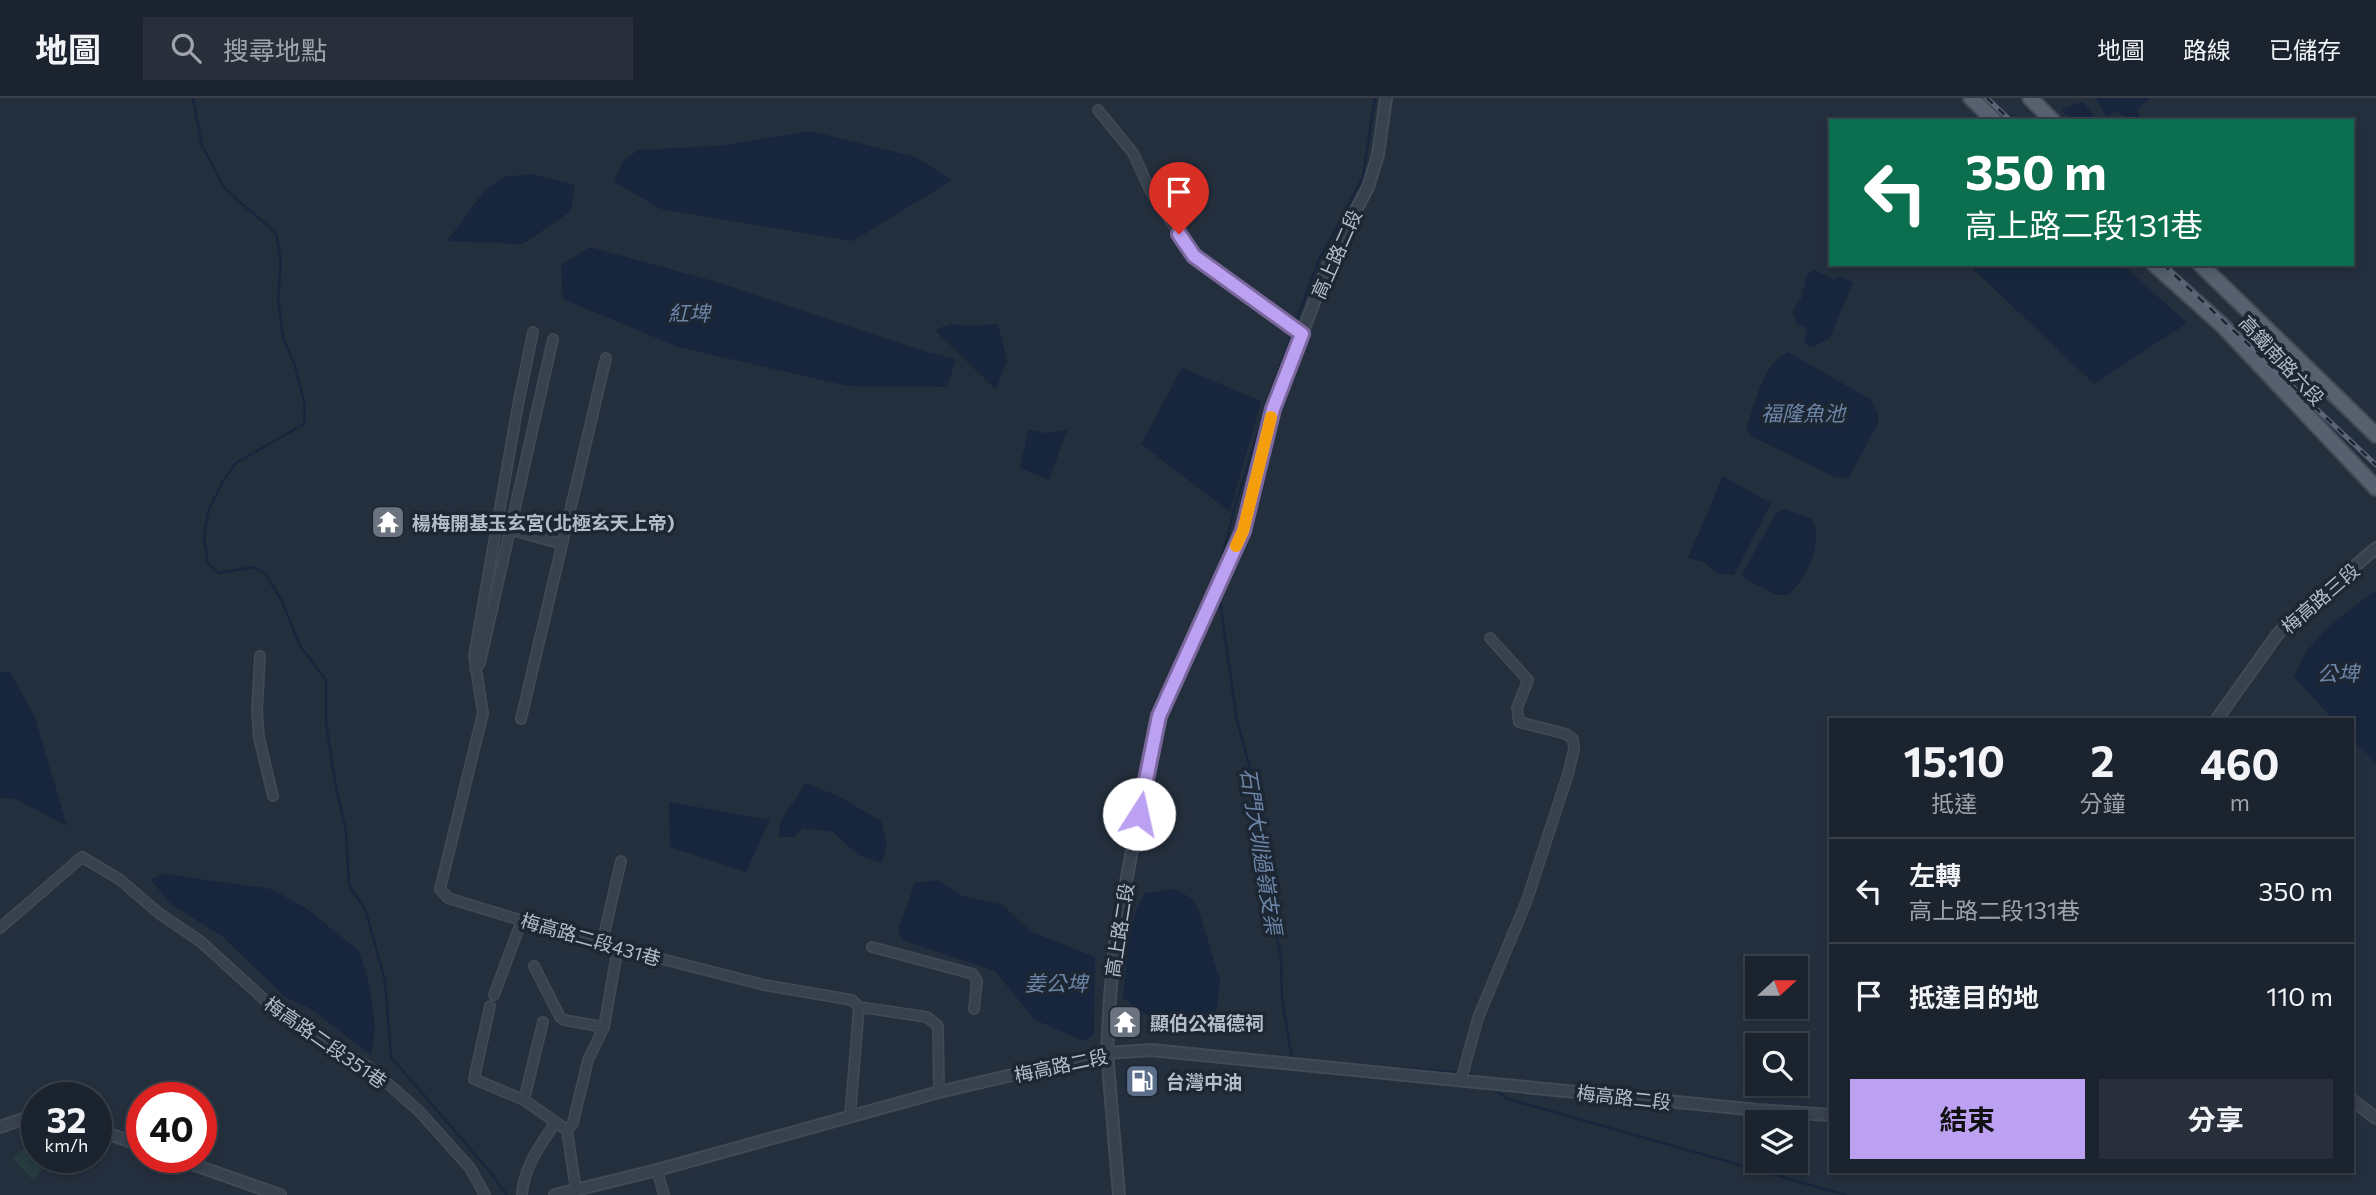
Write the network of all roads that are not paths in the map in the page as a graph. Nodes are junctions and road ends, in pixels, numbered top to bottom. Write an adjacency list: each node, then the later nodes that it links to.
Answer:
1 (1385, 98): 10 (street, 高上路二段)
2 (1971, 98): 5 (main road)
3 (2030, 98): 6 (main road)
4 (1098, 110): 10 (street)
5 (1993, 119)
6 (2051, 119)
7 (2156, 266): 14 (main road, 高鐵南路六段)
8 (2202, 266): 13 (main road, 高鐵南路六段)
9 (533, 332): 20 (street, 梅高路二段431巷)
10 (1300, 333): 37 (street, 高上路二段)
11 (552, 339): 15 (street, 梅高路二段431巷)
12 (606, 358): 16 (street)
13 (2376, 435)
14 (2376, 488)
15 (511, 530): 16 (street); 20 (street, 梅高路二段431巷)
16 (562, 544): 22 (street)
17 (2376, 548): 21 (street, 梅高路三段)
18 (1490, 638): 38 (street)
19 (260, 656): 23 (street)
20 (475, 667): 25 (street, 梅高路二段431巷)
21 (2218, 718)
22 (521, 719)
23 (273, 796)
24 (621, 861): 27 (street)
25 (522, 920): 27 (street, 梅高路二段431巷); 31 (street)
26 (0, 928): 53 (street, 梅高路二段351巷)
27 (602, 943): 28 (street, 梅高路二段431巷)
28 (618, 947): 33 (street, 梅高路二段431巷); 36 (street)
29 (872, 947): 34 (street)
30 (534, 966): 36 (street)
31 (494, 995)
32 (491, 1006): 40 (street)
33 (859, 1007): 39 (street, 梅高路二段431巷); 43 (street)
34 (974, 1009)
35 (543, 1022): 40 (street)
36 (604, 1027): 48 (street)
37 (1108, 1053): 38 (street, 梅高路二段); 39 (street, 梅高路二段); 57 (street, 高上路二段)
38 (1461, 1080): 42 (street, 梅高路二段)
39 (939, 1093): 43 (street, 梅高路二段)
40 (524, 1100): 46 (street)
41 (2354, 1102): 44 (street)
42 (1829, 1115)
43 (850, 1117): 49 (street, 梅高路二段)
44 (2376, 1118)
45 (21, 1119): 47 (street)
46 (555, 1123): 48 (street); 54 (street)
47 (0, 1126)
48 (567, 1130): 51 (street)
49 (657, 1170): 51 (street, 梅高路二段); 56 (street)
50 (217, 1173): 52 (street)
51 (576, 1190): 55 (street, 梅高路二段)
52 (280, 1195)
53 (485, 1195)
54 (523, 1195)
55 (555, 1195)
56 (664, 1195)
57 (1119, 1195)

